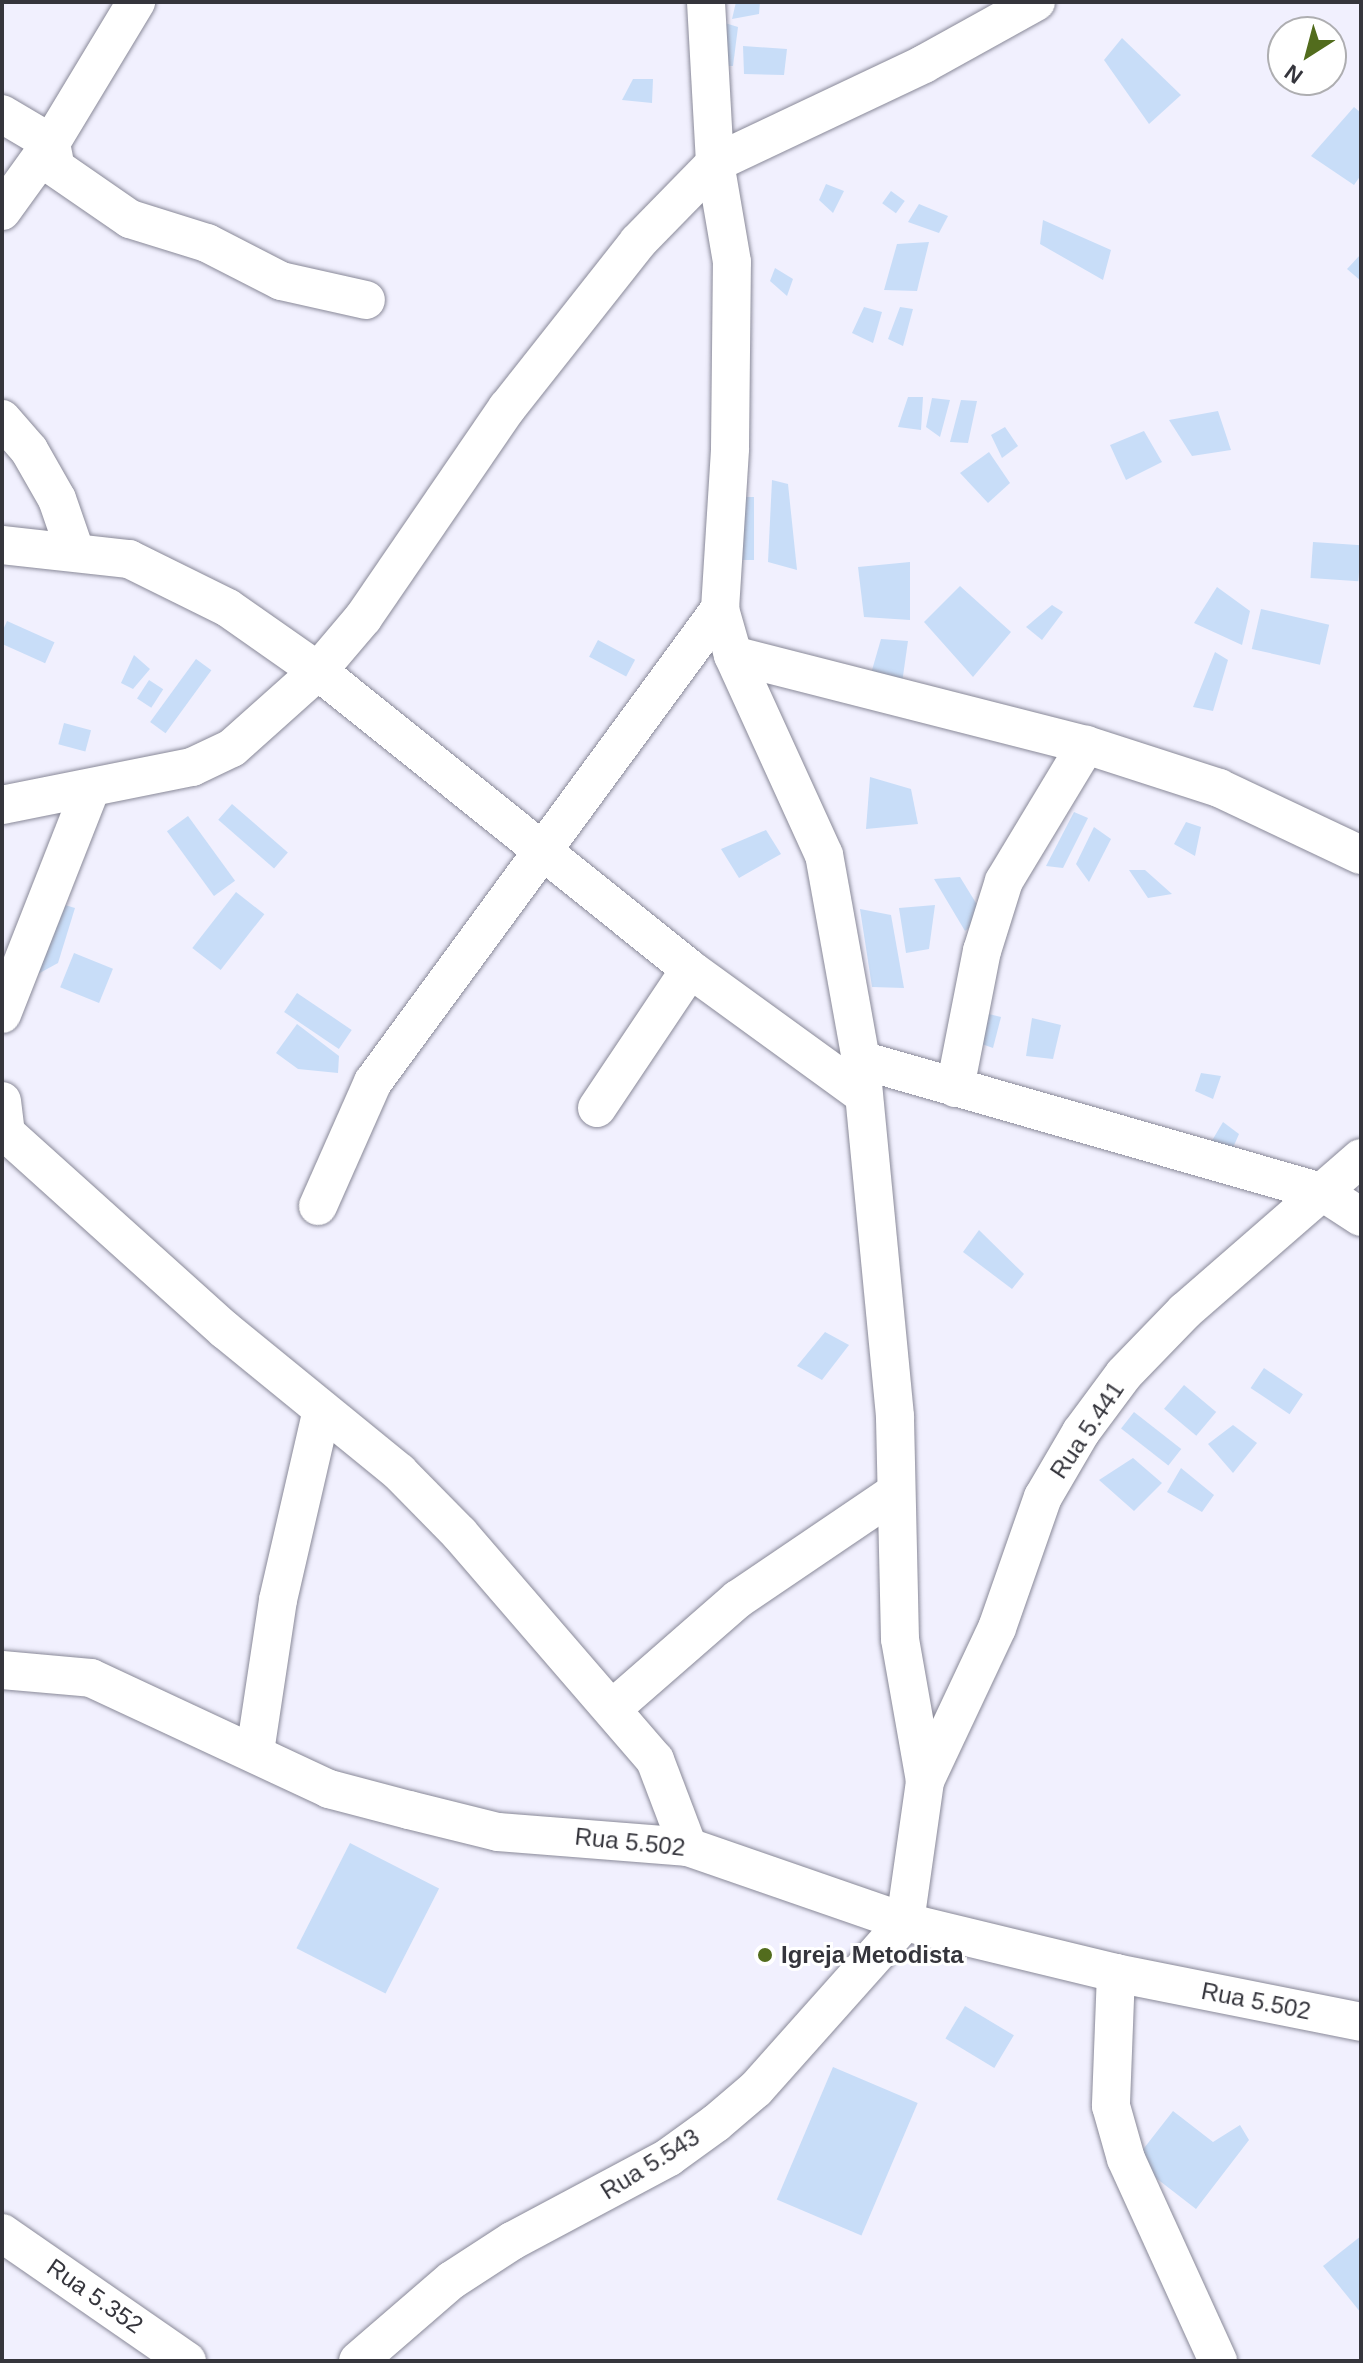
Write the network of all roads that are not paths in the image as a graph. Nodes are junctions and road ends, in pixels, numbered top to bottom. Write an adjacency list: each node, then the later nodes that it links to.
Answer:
1 (136, 2): 5 (street)
2 (706, 2): 6 (street)
3 (1036, 2): 6 (street)
4 (2, 114): 5 (street)
5 (51, 143): 7 (street); 8 (street)
6 (715, 163): 12 (street); 14 (street)
7 (2, 211)
8 (366, 300)
9 (2, 419): 11 (street)
10 (2, 545): 11 (street)
11 (75, 551): 14 (street)
12 (720, 609): 13 (street); 18 (street)
13 (733, 655): 15 (street); 22 (street)
14 (318, 671): 16 (street); 18 (street)
15 (1086, 745): 19 (street); 23 (street)
16 (90, 791): 17 (street); 21 (street)
17 (2, 805)
18 (542, 852): 20 (street); 28 (street)
19 (1361, 855)
20 (690, 969): 22 (street); 24 (street)
21 (2, 1014)
22 (861, 1077): 23 (street); 31 (street)
23 (955, 1088): 27 (street)
24 (597, 1108)
25 (3, 1124): 30 (street)
26 (1361, 1158): 27 (street, Rua 5.441)
27 (1324, 1193): 29 (street); 35 (street, Rua 5.441)
28 (318, 1206)
29 (1361, 1217)
30 (322, 1410): 33 (street); 34 (street)
31 (893, 1494): 33 (street); 35 (street)
32 (2, 1670): 34 (street, Rua 5.502)
33 (613, 1708): 36 (street)
34 (255, 1752): 36 (street, Rua 5.502)
35 (925, 1781): 37 (street)
36 (688, 1847): 37 (street, Rua 5.502)
37 (905, 1922): 38 (street, Rua 5.502); 42 (street, Rua 5.543)
38 (1116, 1973): 39 (street, Rua 5.502); 43 (street)
39 (1361, 2022)
40 (2, 2233): 41 (street, Rua 5.352)
41 (187, 2361)
42 (358, 2361)
43 (1218, 2361)

